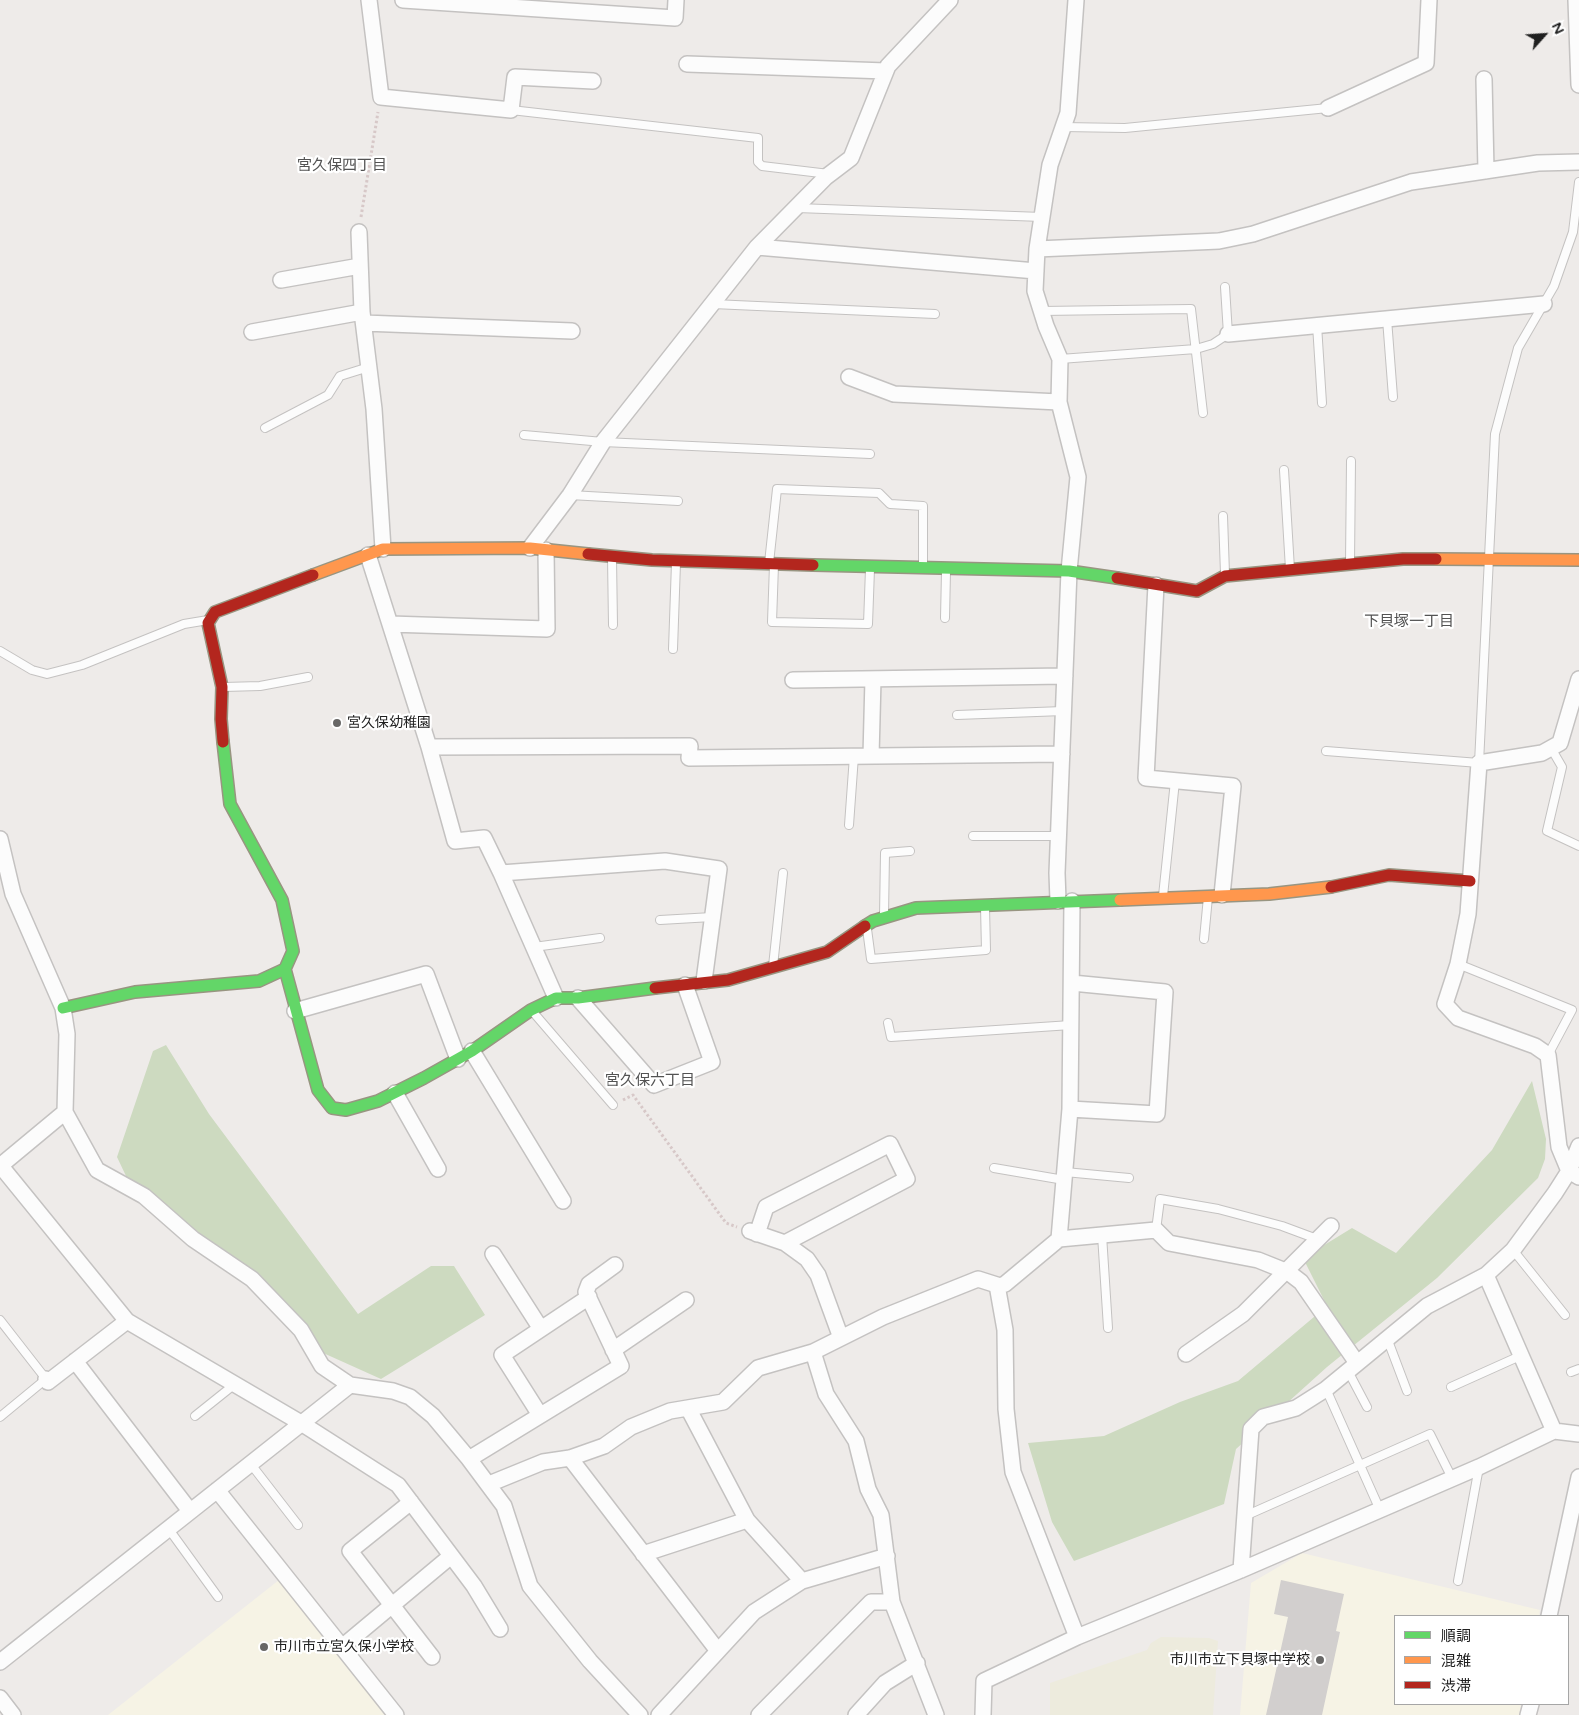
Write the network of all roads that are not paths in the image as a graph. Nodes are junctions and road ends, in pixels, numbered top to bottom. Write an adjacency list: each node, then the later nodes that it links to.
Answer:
1 (369, 0): 14 (street)
2 (403, 0): 3 (street)
3 (676, 0)
4 (950, 0): 9 (street)
5 (1076, 0): 15 (street)
6 (1429, 0): 13 (street)
7 (1576, 0): 12 (street)
8 (687, 64): 9 (street)
9 (886, 71): 18 (street)
10 (1484, 79): 17 (street)
11 (593, 81): 14 (street)
12 (1579, 85)
13 (1328, 108): 15 (lane)
14 (511, 110): 18 (lane)
15 (1063, 127): 21 (street)
16 (1579, 162): 17 (street)
17 (1486, 171): 24 (street)
18 (830, 174): 20 (street)
19 (1579, 182): 30 (lane)
20 (795, 208): 21 (lane); 23 (street)
21 (1042, 218): 24 (street)
22 (359, 232): 25 (street)
23 (758, 247): 26 (street); 29 (street)
24 (1037, 250): 26 (street)
25 (360, 266): 27 (street); 33 (street)
26 (1036, 272): 31 (street)
27 (281, 280)
28 (1225, 287): 38 (lane)
29 (713, 304): 32 (lane); 49 (street)
30 (1544, 304): 34 (street); 61 (lane)
31 (1041, 311): 39 (lane); 40 (street)
32 (935, 314)
33 (363, 317): 36 (street); 37 (street); 41 (street)
34 (1388, 319): 35 (street); 43 (lane)
35 (1317, 325): 38 (street); 45 (lane)
36 (572, 331)
37 (252, 332)
38 (1228, 334): 39 (lane)
39 (1196, 349): 40 (lane); 46 (lane)
40 (1060, 358): 44 (street)
41 (369, 367): 47 (lane); 57 (street)
42 (850, 377): 44 (street)
43 (1393, 397)
44 (1059, 402): 69 (street)
45 (1322, 403)
46 (1203, 413)
47 (265, 428)
48 (524, 435): 49 (lane)
49 (603, 442): 50 (lane); 53 (street)
50 (870, 454)
51 (1351, 461): 65 (lane)
52 (1284, 470): 70 (lane)
53 (570, 495): 54 (lane); 56 (street)
54 (678, 501)
55 (1223, 516): 71 (lane)
56 (530, 548): 57 (street); 58 (street)
57 (383, 549): 59 (street)
58 (546, 550): 60 (street); 75 (street)
59 (368, 555): 74 (street); 75 (street)
60 (612, 556): 63 (street); 76 (lane)
61 (1489, 558): 62 (street); 65 (street); 93 (lane)
62 (1579, 560)
63 (676, 561): 64 (street); 77 (lane)
64 (771, 564): 66 (street); 66 (lane); 67 (lane)
65 (1350, 565): 70 (street)
66 (870, 567): 67 (street)
67 (923, 569): 68 (street)
68 (946, 570): 69 (street); 73 (lane)
69 (1069, 571): 72 (street); 79 (street)
70 (1290, 571): 71 (street)
71 (1225, 576): 72 (street)
72 (1156, 585): 94 (street)
73 (945, 618)
74 (210, 620): 78 (lane); 84 (street)
75 (390, 624): 87 (street)
76 (612, 625)
77 (672, 650)
78 (0, 651)
79 (1065, 676): 81 (street); 85 (street)
80 (308, 677): 84 (lane)
81 (873, 679): 83 (street); 92 (street)
82 (1579, 679): 88 (street)
83 (793, 680)
84 (222, 687): 117 (street)
85 (1063, 711): 86 (lane); 90 (street)
86 (958, 715)
87 (429, 747): 91 (street); 101 (street)
88 (1551, 748): 93 (street); 99 (lane)
89 (1326, 751): 93 (lane)
90 (1062, 754): 92 (street); 97 (street)
91 (854, 756): 92 (street); 95 (lane)
92 (871, 756)
93 (1479, 763): 103 (street)
94 (1175, 781): 104 (street); 105 (lane)
95 (849, 825)
96 (973, 836): 97 (lane)
97 (1058, 836): 106 (street)
98 (0, 840): 123 (street)
99 (1579, 846)
100 (910, 851): 109 (lane)
101 (501, 874): 108 (street); 114 (street)
102 (783, 874): 116 (lane)
103 (1470, 881): 104 (street); 115 (street)
104 (1215, 895): 105 (street); 113 (lane)
105 (1163, 897): 106 (street)
106 (1065, 901): 107 (street); 119 (street)
107 (985, 904): 109 (street); 111 (lane)
108 (712, 917): 110 (lane); 118 (street)
109 (884, 918): 111 (street)
110 (660, 920)
111 (867, 925): 116 (street)
112 (600, 938): 114 (lane)
113 (1204, 939)
114 (534, 947): 121 (street)
115 (1458, 964): 129 (street); 129 (lane)
116 (772, 968): 118 (street)
117 (285, 969): 123 (street); 125 (street)
118 (704, 981): 120 (street)
119 (1072, 983): 127 (street); 133 (street)
120 (684, 985): 122 (street); 122 (street)
121 (556, 998): 122 (street); 124 (street)
122 (578, 998)
123 (63, 1008): 134 (street)
124 (531, 1010): 128 (street); 132 (lane)
125 (295, 1011): 130 (street); 131 (street)
126 (888, 1022): 127 (lane)
127 (1071, 1025): 133 (street)
128 (472, 1051): 130 (street); 142 (street)
129 (1548, 1055): 139 (street)
130 (458, 1059): 131 (street)
131 (395, 1092): 138 (street)
132 (613, 1105)
133 (1070, 1109): 140 (street)
134 (65, 1112): 136 (street); 172 (street)
135 (1579, 1146): 139 (street)
136 (0, 1165): 159 (street)
137 (994, 1168): 140 (lane)
138 (438, 1169)
139 (1574, 1174): 149 (street)
140 (1065, 1176): 141 (lane); 146 (street)
141 (1129, 1178)
142 (563, 1201)
143 (1331, 1226): 147 (street)
144 (1156, 1230): 145 (street); 147 (lane); 152 (street)
145 (1102, 1235): 146 (street); 161 (lane)
146 (1059, 1239): 154 (street)
147 (1317, 1239): 152 (street)
148 (786, 1243): 148 (street); 162 (street)
149 (1513, 1250): 153 (street); 157 (lane)
150 (493, 1254): 160 (street)
151 (615, 1265): 155 (street)
152 (1285, 1271): 166 (street); 169 (street)
153 (1486, 1275): 163 (street); 167 (street)
154 (997, 1285): 162 (street); 211 (street)
155 (588, 1297): 160 (street); 164 (street)
156 (686, 1300): 164 (street)
157 (1565, 1315)
158 (0, 1320): 170 (lane)
159 (128, 1321): 168 (street); 171 (street)
160 (541, 1328): 178 (street)
161 (1108, 1328)
162 (841, 1338): 165 (street)
163 (1387, 1338): 169 (street); 175 (lane)
164 (613, 1350): 178 (street)
165 (813, 1352): 177 (street); 202 (street)
166 (1186, 1354)
167 (1520, 1356): 173 (lane); 182 (street)
168 (75, 1361): 170 (street); 195 (street)
169 (1353, 1367): 174 (street); 176 (lane)
170 (46, 1379): 180 (lane)
171 (235, 1384): 179 (lane); 181 (street)
172 (350, 1386): 181 (street); 185 (street)
173 (1451, 1386)
174 (1326, 1389): 187 (lane); 196 (street)
175 (1407, 1390)
176 (1367, 1407)
177 (688, 1408): 184 (street); 197 (street)
178 (540, 1415): 185 (street)
179 (195, 1416)
180 (0, 1417)
181 (301, 1423): 186 (street); 193 (street)
182 (1554, 1431): 183 (street); 188 (street)
183 (1579, 1434)
184 (570, 1458): 191 (street); 200 (street)
185 (469, 1459): 191 (street)
186 (250, 1463): 192 (street); 198 (lane)
187 (1362, 1466): 190 (lane); 194 (lane); 196 (lane)
188 (1479, 1467): 190 (street); 205 (lane)
189 (1579, 1477): 209 (street)
190 (1452, 1478): 194 (street)
191 (489, 1484): 220 (street)
192 (217, 1490): 195 (street); 212 (street)
193 (411, 1502): 201 (street); 208 (street)
194 (1380, 1510): 203 (street)
195 (190, 1511): 199 (street)
196 (1245, 1516): 203 (street)
197 (747, 1520): 200 (street); 204 (street)
198 (298, 1526)
199 (168, 1528): 206 (lane); 215 (street)
200 (643, 1554): 213 (street)
201 (451, 1556): 208 (street); 210 (street)
202 (887, 1556): 204 (street); 207 (street)
203 (1241, 1570): 211 (street)
204 (802, 1581): 213 (street)
205 (1458, 1581)
206 (218, 1597)
207 (892, 1602): 216 (street); 222 (street)
208 (393, 1605): 212 (street); 214 (street)
209 (1549, 1615)
210 (500, 1629)
211 (1077, 1637): 225 (street)
212 (342, 1647): 219 (street)
213 (718, 1651): 221 (street)
214 (432, 1657)
215 (0, 1662)
216 (917, 1663): 223 (street); 224 (street)
217 (0, 1698): 218 (street)
218 (13, 1715)
219 (396, 1715)
220 (640, 1715)
221 (659, 1715)
222 (759, 1715)
223 (856, 1715)
224 (936, 1715)
225 (983, 1715)

